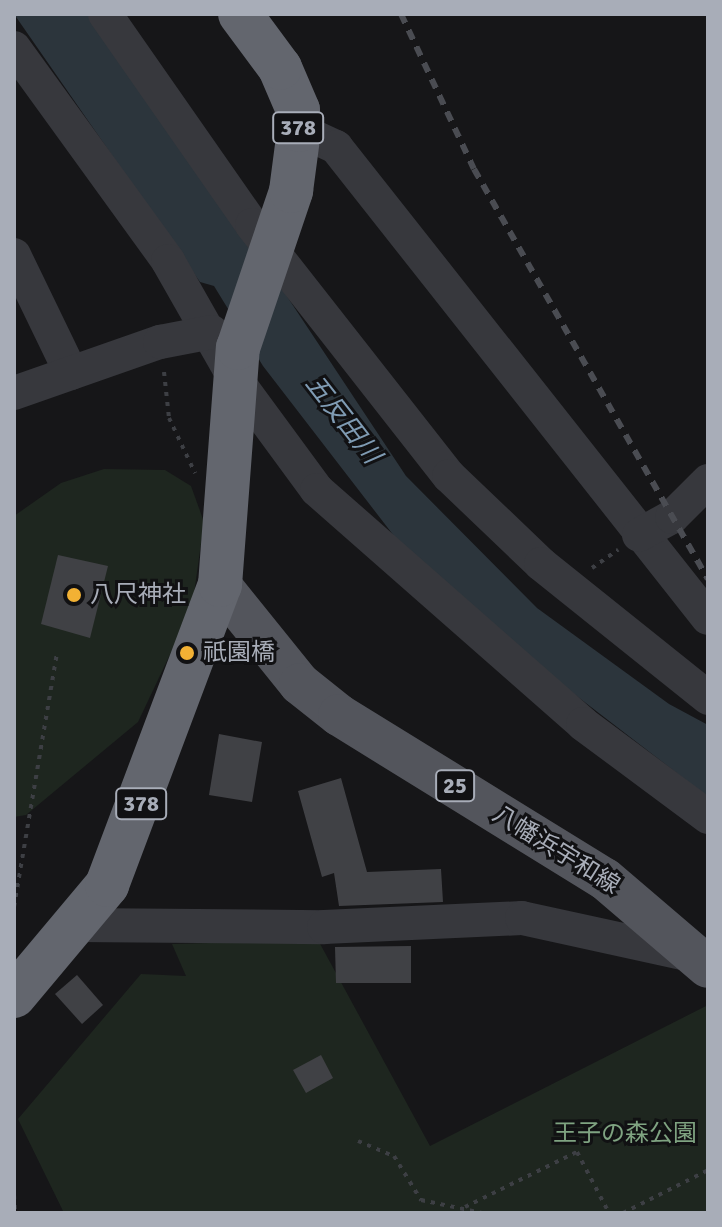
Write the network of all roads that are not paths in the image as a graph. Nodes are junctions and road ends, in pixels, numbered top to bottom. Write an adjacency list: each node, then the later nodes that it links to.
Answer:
1 (105, 14): 5 (street)
2 (240, 14): 4 (highway, 378)
3 (14, 48): 7 (street)
4 (299, 130): 5 (highway, 378); 13 (street)
5 (270, 251): 7 (highway, 378); 16 (street)
6 (14, 255): 8 (street)
7 (228, 352): 8 (street); 10 (street); 12 (highway, 378)
8 (71, 373): 9 (street)
9 (14, 393)
10 (291, 458): 12 (street); 17 (street)
11 (708, 481): 13 (street)
12 (231, 484): 14 (highway, 378)
13 (639, 535): 15 (street)
14 (220, 585): 18 (highway, 378); 19 (main road, 八幡浜宇和線 / 25)
15 (708, 618)
16 (708, 698)
17 (708, 817)
18 (78, 925): 19 (street); 20 (highway, 378)
19 (705, 957)
20 (14, 996)

